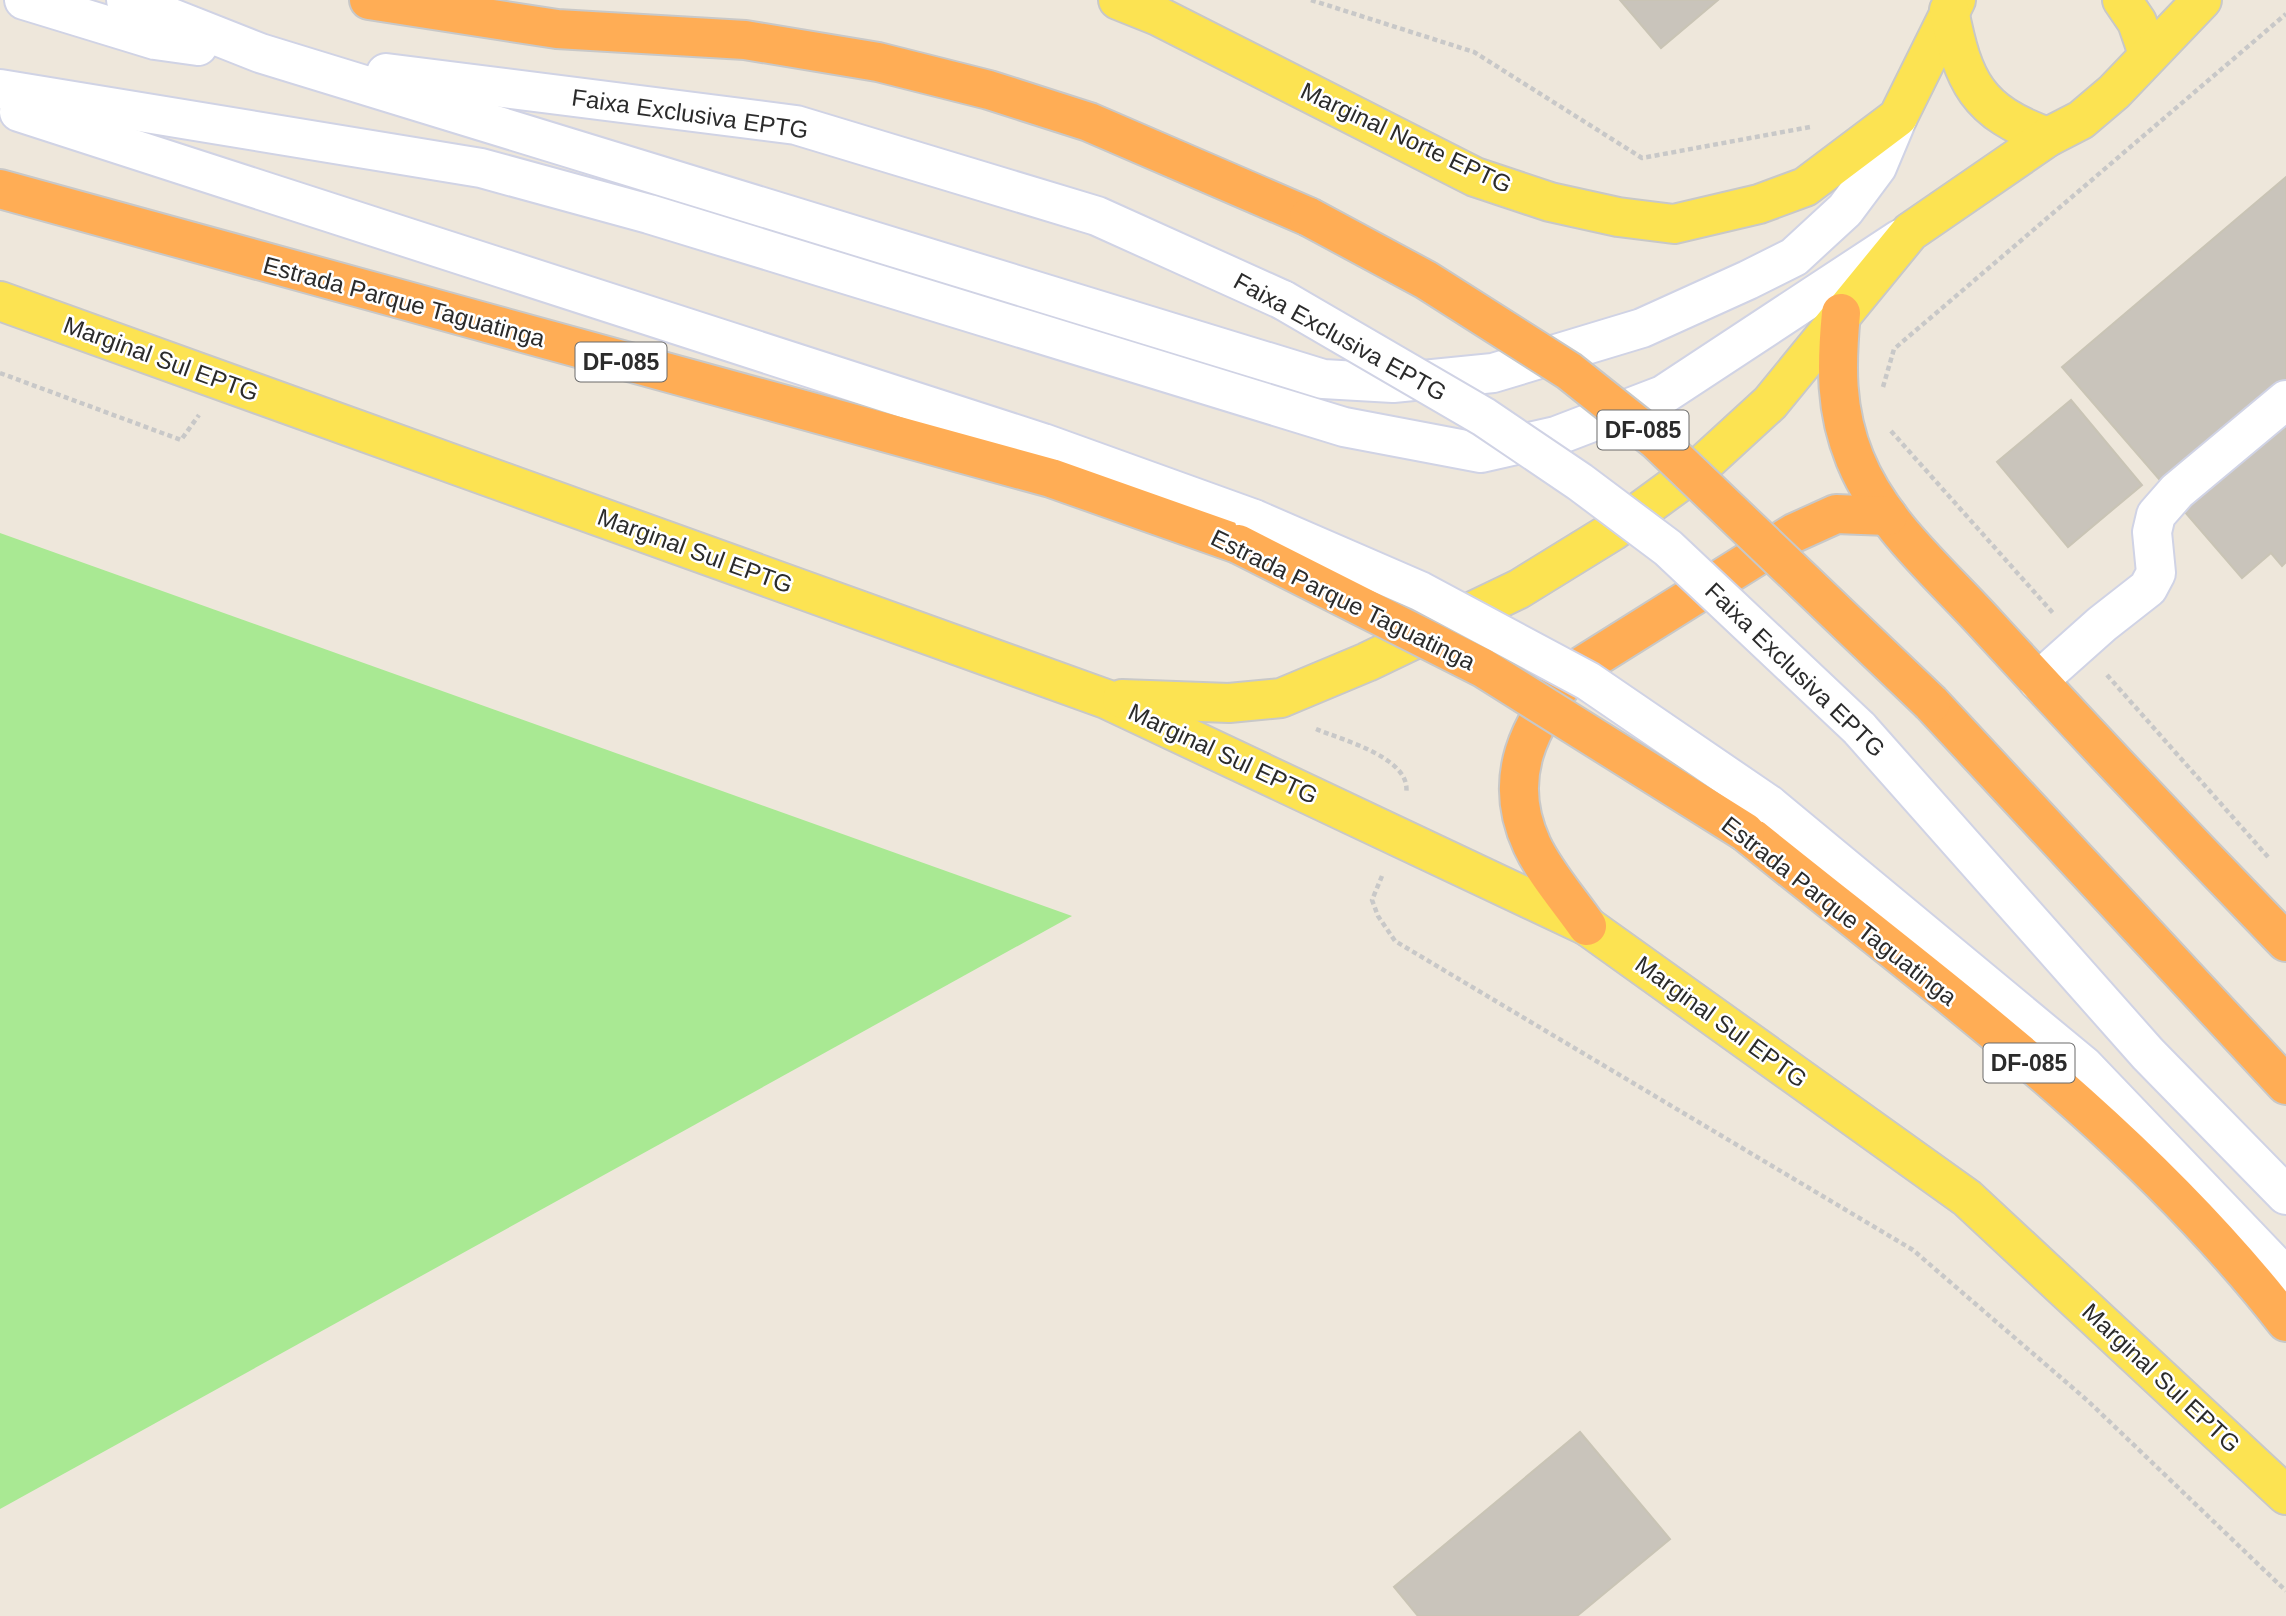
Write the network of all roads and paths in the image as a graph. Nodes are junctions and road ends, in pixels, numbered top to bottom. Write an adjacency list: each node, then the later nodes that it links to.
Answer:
1 (24, 0): 11 (lane, Faixa Exclusiva EPTG)
2 (126, 0): 11 (lane)
3 (369, 0): 37 (highway, DF-085, bridge)
4 (1118, 0): 14 (main road, Marginal Norte EPTG)
5 (1311, 0): 15 (path)
6 (2122, 0): 10 (main road)
7 (2202, 0): 10 (main road)
8 (1953, 5): 14 (main road, Marginal Norte EPTG); 16 (main road)
9 (2286, 14): 23 (path)
10 (2148, 54): 16 (main road)
11 (268, 56): 14 (lane); 38 (lane, Faixa Exclusiva EPTG, bridge)
12 (0, 89): 18 (lane)
13 (0, 106): 27 (lane)
14 (1898, 117)
15 (1813, 127)
16 (2048, 137): 18 (main road)
17 (0, 188): 27 (highway, Estrada Parque Taguatinga / DF-085)
18 (1910, 232): 20 (main road)
19 (0, 301): 22 (main road, Marginal Sul EPTG)
20 (1841, 313): 26 (highway); 30 (main road)
21 (0, 373): 22 (path)
22 (223, 381): 31 (main road, Marginal Sul EPTG)
23 (1879, 400)
24 (2286, 400): 28 (lane)
25 (1884, 422): 28 (path)
26 (1888, 516): 29 (highway); 35 (highway)
27 (1246, 532): 32 (highway, Estrada Parque Taguatinga / DF-085, bridge)
28 (2080, 644): 29 (lane); 34 (path)
29 (2038, 681): 36 (highway)
30 (1281, 698): 31 (main road); 33 (path)
31 (1106, 699): 33 (main road, Marginal Sul EPTG)
32 (1757, 818): 39 (lane); 40 (highway, Estrada Parque Taguatinga / DF-085)
33 (1398, 837): 35 (main road, Marginal Sul EPTG); 42 (path)
34 (2277, 868)
35 (1587, 926): 41 (main road, Marginal Sul EPTG)
36 (2286, 942)
37 (2286, 1085)
38 (2286, 1195)
39 (2286, 1277)
40 (2286, 1322)
41 (2286, 1495)
42 (2286, 1591)

